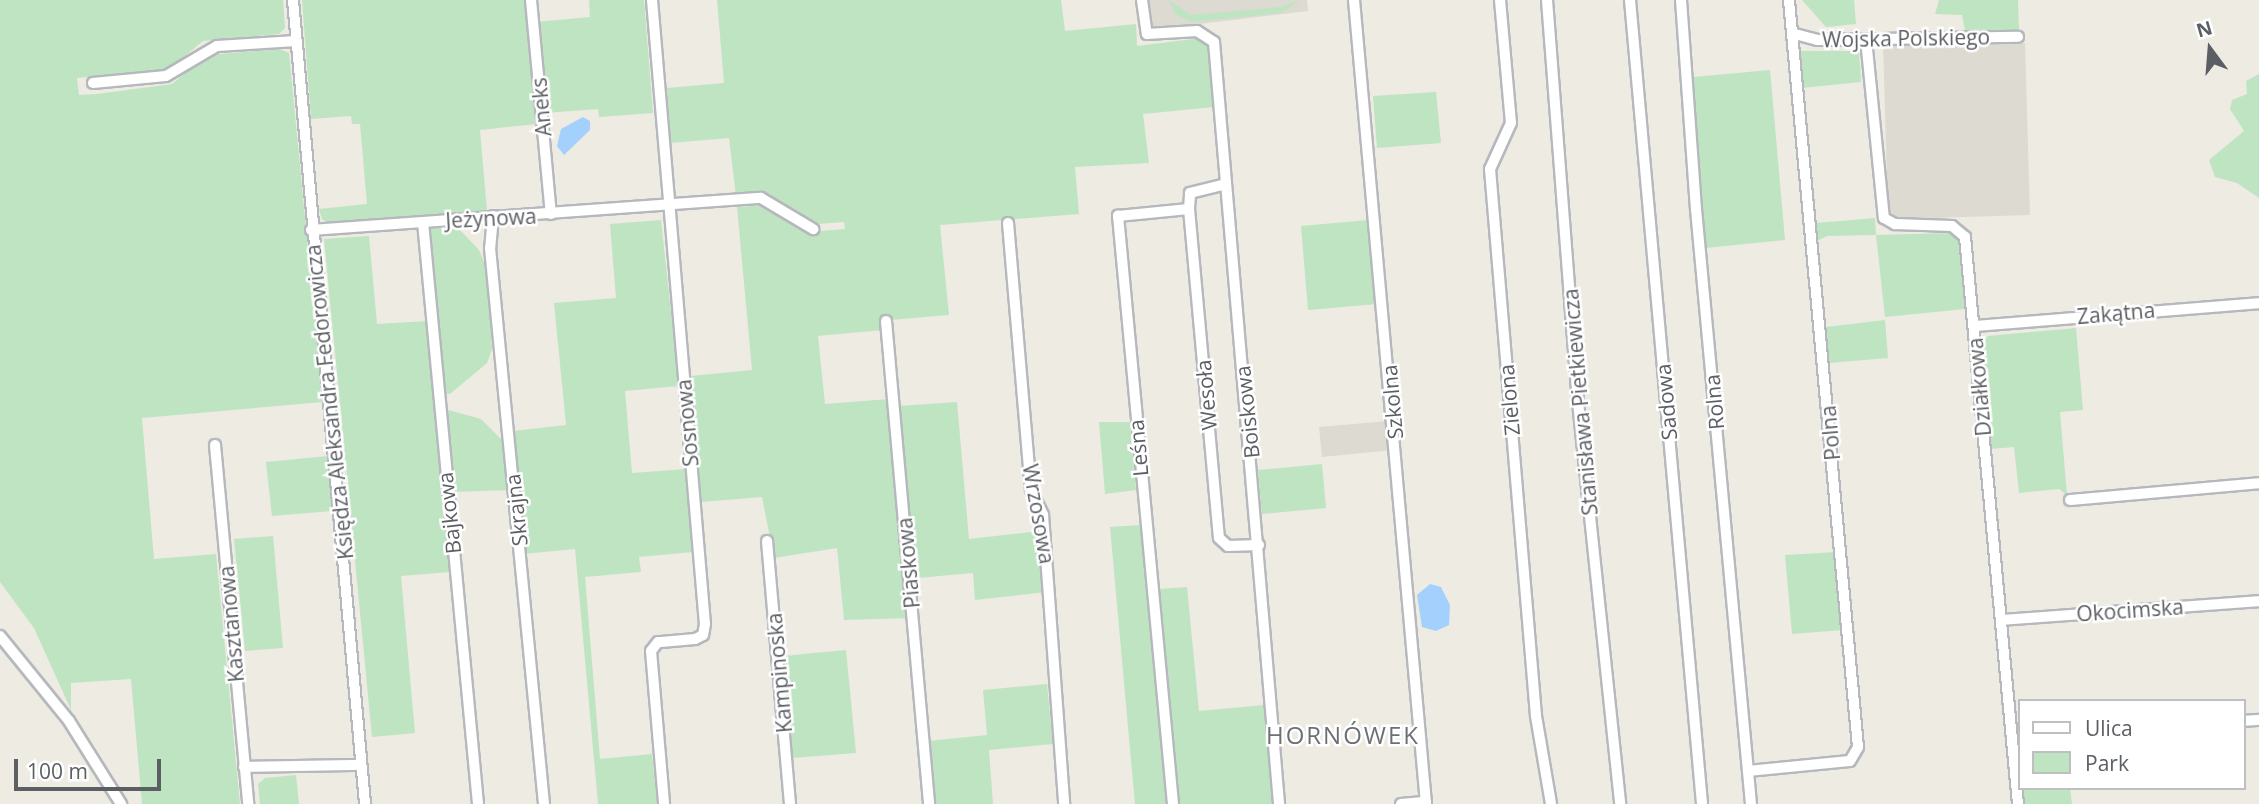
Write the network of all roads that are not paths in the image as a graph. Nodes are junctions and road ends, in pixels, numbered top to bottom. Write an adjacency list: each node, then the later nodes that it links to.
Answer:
1 (293, 0): 14 (street, Księdza Aleksandra Fedorowicza)
2 (531, 0): 19 (street, Aneks)
3 (652, 0): 17 (street, Sosnowa)
4 (1142, 0): 16 (street, Boiskowa)
5 (1354, 0): 40 (street, Szkolna)
6 (1500, 0): 53 (street, Zielona)
7 (1547, 0): 54 (street, Stanisława Pietkiewicza)
8 (1630, 0): 55 (street, Sadowa)
9 (1681, 0): 39 (street, Rolna)
10 (1788, 0): 11 (street, Polna)
11 (1795, 34): 13 (street, Wojska Polskiego); 39 (street, Polna)
12 (2018, 37): 13 (street, Wojska Polskiego)
13 (1866, 39): 27 (street, Działkowa)
14 (296, 41): 15 (street); 24 (street, Księdza Aleksandra Fedorowicza)
15 (93, 83)
16 (1225, 184): 18 (street); 32 (street, Boiskowa)
17 (670, 204): 19 (street, Jeżynowa); 23 (street); 46 (street, Sosnowa)
18 (1189, 209): 32 (street, Wesoła); 50 (street, Leśna)
19 (551, 214): 20 (street, Jeżynowa)
20 (493, 216): 21 (street, Jeżynowa); 45 (street, Skrajna)
21 (423, 222): 24 (street, Jeżynowa); 44 (street, Bajkowa)
22 (1008, 223): 49 (street, Wrzosowa)
23 (813, 229)
24 (311, 230): 37 (street, Księdza Aleksandra Fedorowicza)
25 (2259, 303): 27 (street, Zakątna)
26 (886, 321): 48 (street, Piaskowa)
27 (1973, 326): 34 (street, Działkowa)
28 (215, 445): 38 (street, Kasztanowa)
29 (2259, 483): 30 (street)
30 (2070, 500)
31 (767, 541): 47 (street, Kampinoska)
32 (1259, 545): 51 (street, Boiskowa)
33 (2259, 601): 34 (street, Okocimska)
34 (2001, 620): 36 (street, Działkowa)
35 (0, 636): 41 (street)
36 (2016, 737): 57 (street, Działkowa)
37 (361, 765): 38 (street); 43 (street, Księdza Aleksandra Fedorowicza)
38 (244, 766): 42 (street, Kasztanowa)
39 (1748, 771): 56 (street, Rolna)
40 (1426, 803): 52 (street)
41 (121, 804)
42 (248, 804)
43 (365, 804)
44 (478, 804)
45 (544, 804)
46 (664, 804)
47 (790, 804)
48 (929, 804)
49 (1064, 804)
50 (1173, 804)
51 (1279, 804)
52 (1401, 804)
53 (1551, 804)
54 (1620, 804)
55 (1702, 804)
56 (1751, 804)
57 (2018, 804)

